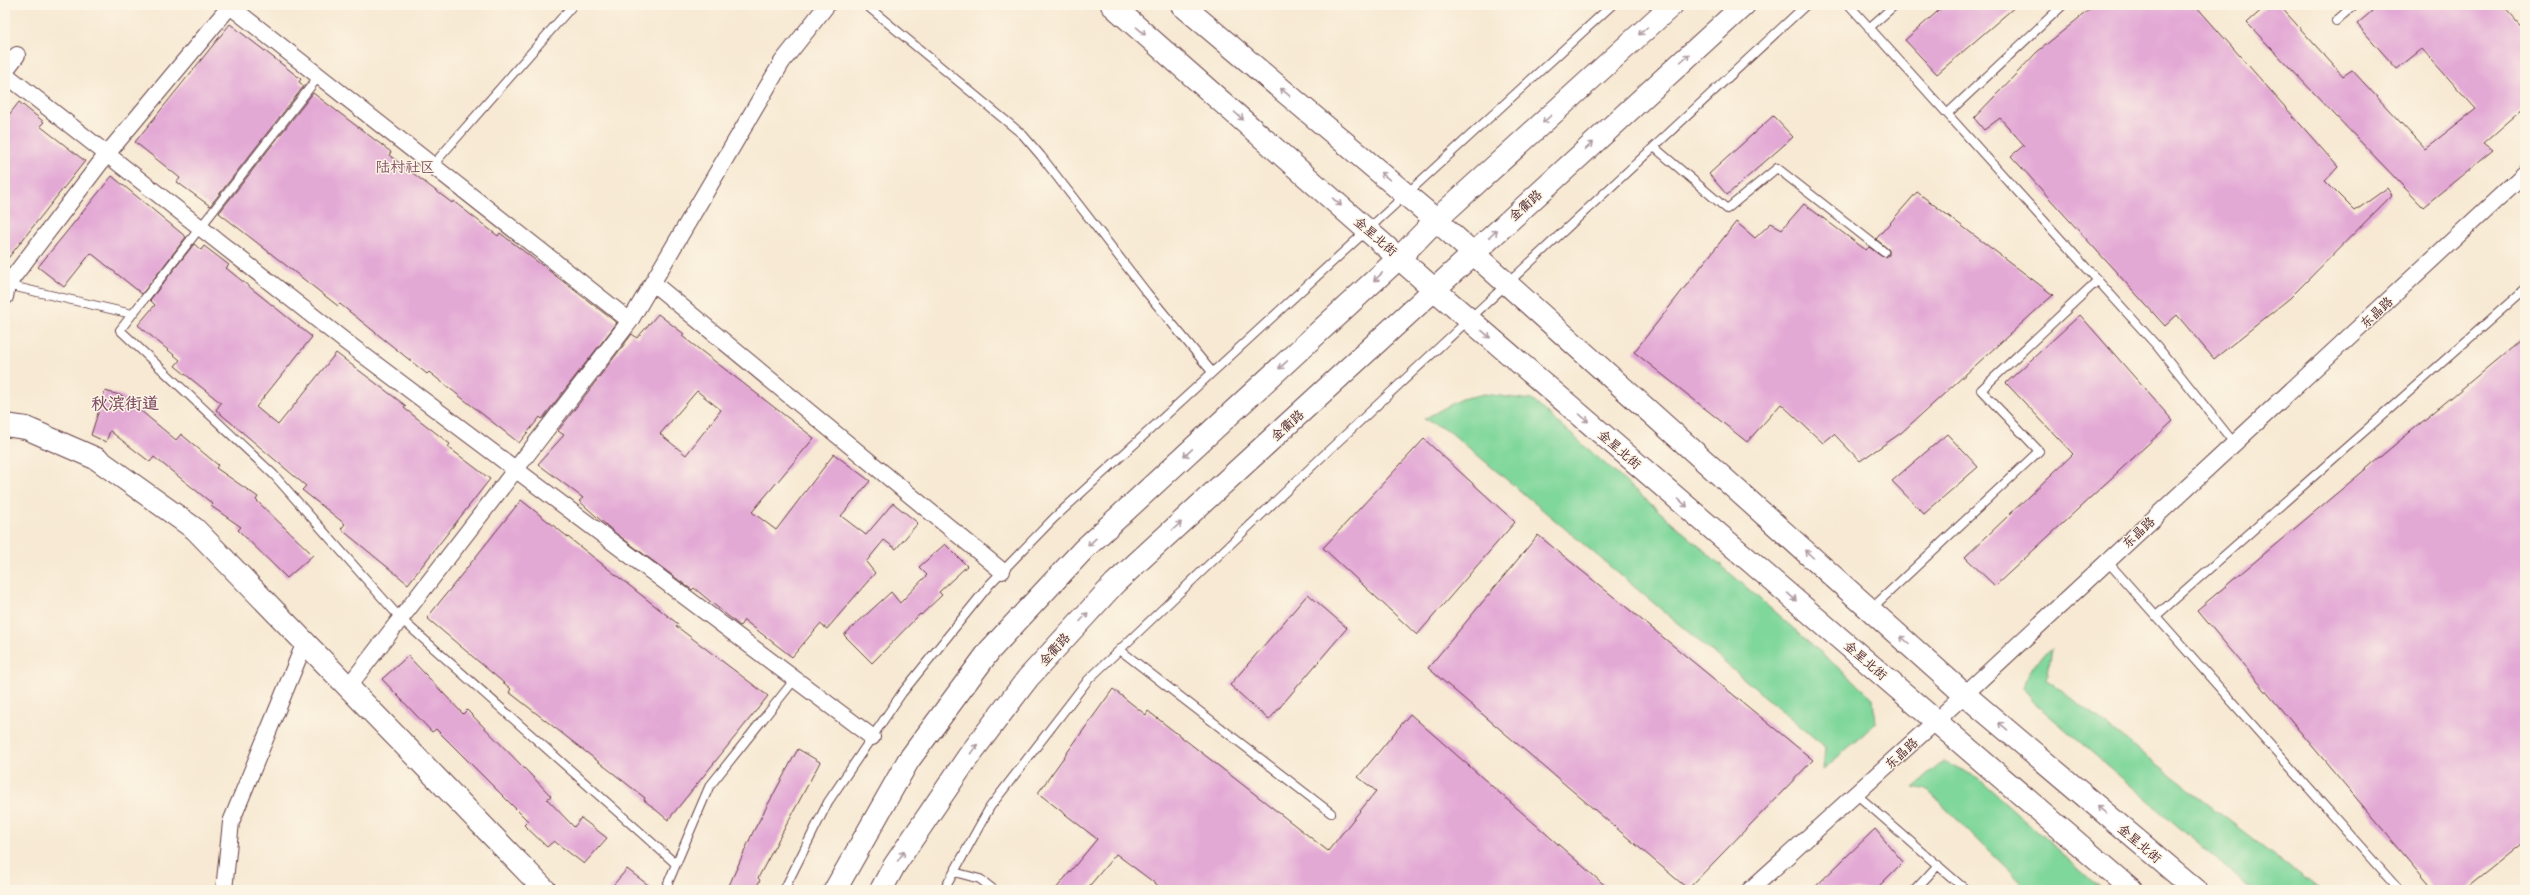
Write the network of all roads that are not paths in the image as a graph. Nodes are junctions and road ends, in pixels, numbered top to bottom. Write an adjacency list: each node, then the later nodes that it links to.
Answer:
1 (573, 5): 22 (lane)
2 (827, 5): 32 (street)
3 (866, 5): 40 (lane)
4 (1112, 5): 27 (main road, 金星北街, one-way to 27)
5 (1182, 5): 24 (main road, 金星北街, one-way to 5)
6 (1612, 5): 24 (lane)
7 (1672, 5): 25 (main road, one-way to 25)
8 (1744, 5): 28 (main road, 金衢路, one-way to 8)
9 (1806, 5): 20 (lane)
10 (1848, 5): 15 (lane)
11 (1895, 5): 15 (lane)
12 (2063, 5): 19 (lane)
13 (2354, 5): 14 (lane)
14 (2336, 21)
15 (1869, 28): 19 (lane)
16 (17, 55): 17 (street)
17 (5, 73): 21 (street)
18 (319, 76): 21 (street); 22 (street); 26 (lane)
19 (1948, 113): 31 (lane)
20 (1654, 147): 29 (lane); 33 (lane)
21 (107, 154): 26 (street); 36 (street)
22 (432, 166): 39 (street)
23 (2525, 173): 42 (street, 东晶路)
24 (1407, 195): 25 (main road, 金星北街); 27 (lane)
25 (1436, 220): 28 (main road, 金星北街); 30 (main road)
26 (200, 227): 37 (lane); 43 (street)
27 (1369, 230): 30 (main road, 金星北街); 40 (lane)
28 (1473, 252): 33 (main road, 金星北街); 35 (main road, 金衢路)
29 (1884, 252)
30 (1400, 257): 35 (main road, 金星北街); 65 (main road, one-way to 65)
31 (2098, 280): 42 (lane); 46 (lane)
32 (653, 283): 39 (street); 45 (street)
33 (1507, 284): 38 (lane); 46 (main road, 金星北街, one-way to 33)
34 (2525, 289): 47 (lane)
35 (1435, 290): 38 (main road, 金星北街); 66 (main road, 金衢路, one-way to 35)
36 (6, 291): 37 (lane)
37 (132, 314): 48 (lane)
38 (1469, 319): 50 (lane); 54 (main road, 金星北街, one-way to 54)
39 (630, 321): 43 (street)
40 (1212, 372): 45 (lane)
41 (5, 425): 49 (main road)
42 (2234, 443): 44 (street, 东晶路)
43 (516, 469): 48 (street); 51 (street)
44 (2107, 561): 47 (lane); 53 (street, 东晶路)
45 (1002, 571): 55 (lane)
46 (1871, 609): 53 (main road, 金星北街, one-way to 46)
47 (2156, 616): 74 (lane)
48 (400, 619): 52 (street); 58 (lane)
49 (305, 642): 52 (main road); 61 (street)
50 (1120, 650): 57 (lane); 60 (lane)
51 (795, 679): 55 (street); 58 (lane)
52 (348, 687): 62 (main road)
53 (1964, 694): 54 (street, 东晶路); 73 (main road, 金星北街, one-way to 53)
54 (1936, 721): 56 (street, 东晶路); 72 (main road, 金星北街)
55 (872, 737): 64 (lane)
56 (1856, 794): 59 (lane); 69 (street, 东晶路)
57 (1331, 813)
58 (676, 864): 63 (lane)
59 (1938, 865): 70 (lane); 71 (lane)
60 (954, 872): 67 (lane); 68 (lane)
61 (224, 890)
62 (545, 890)
63 (665, 890)
64 (784, 890)
65 (835, 890)
66 (881, 890)
67 (944, 890)
68 (994, 890)
69 (1750, 890)
70 (1914, 890)
71 (1966, 890)
72 (2132, 890)
73 (2196, 890)
74 (2399, 890)

